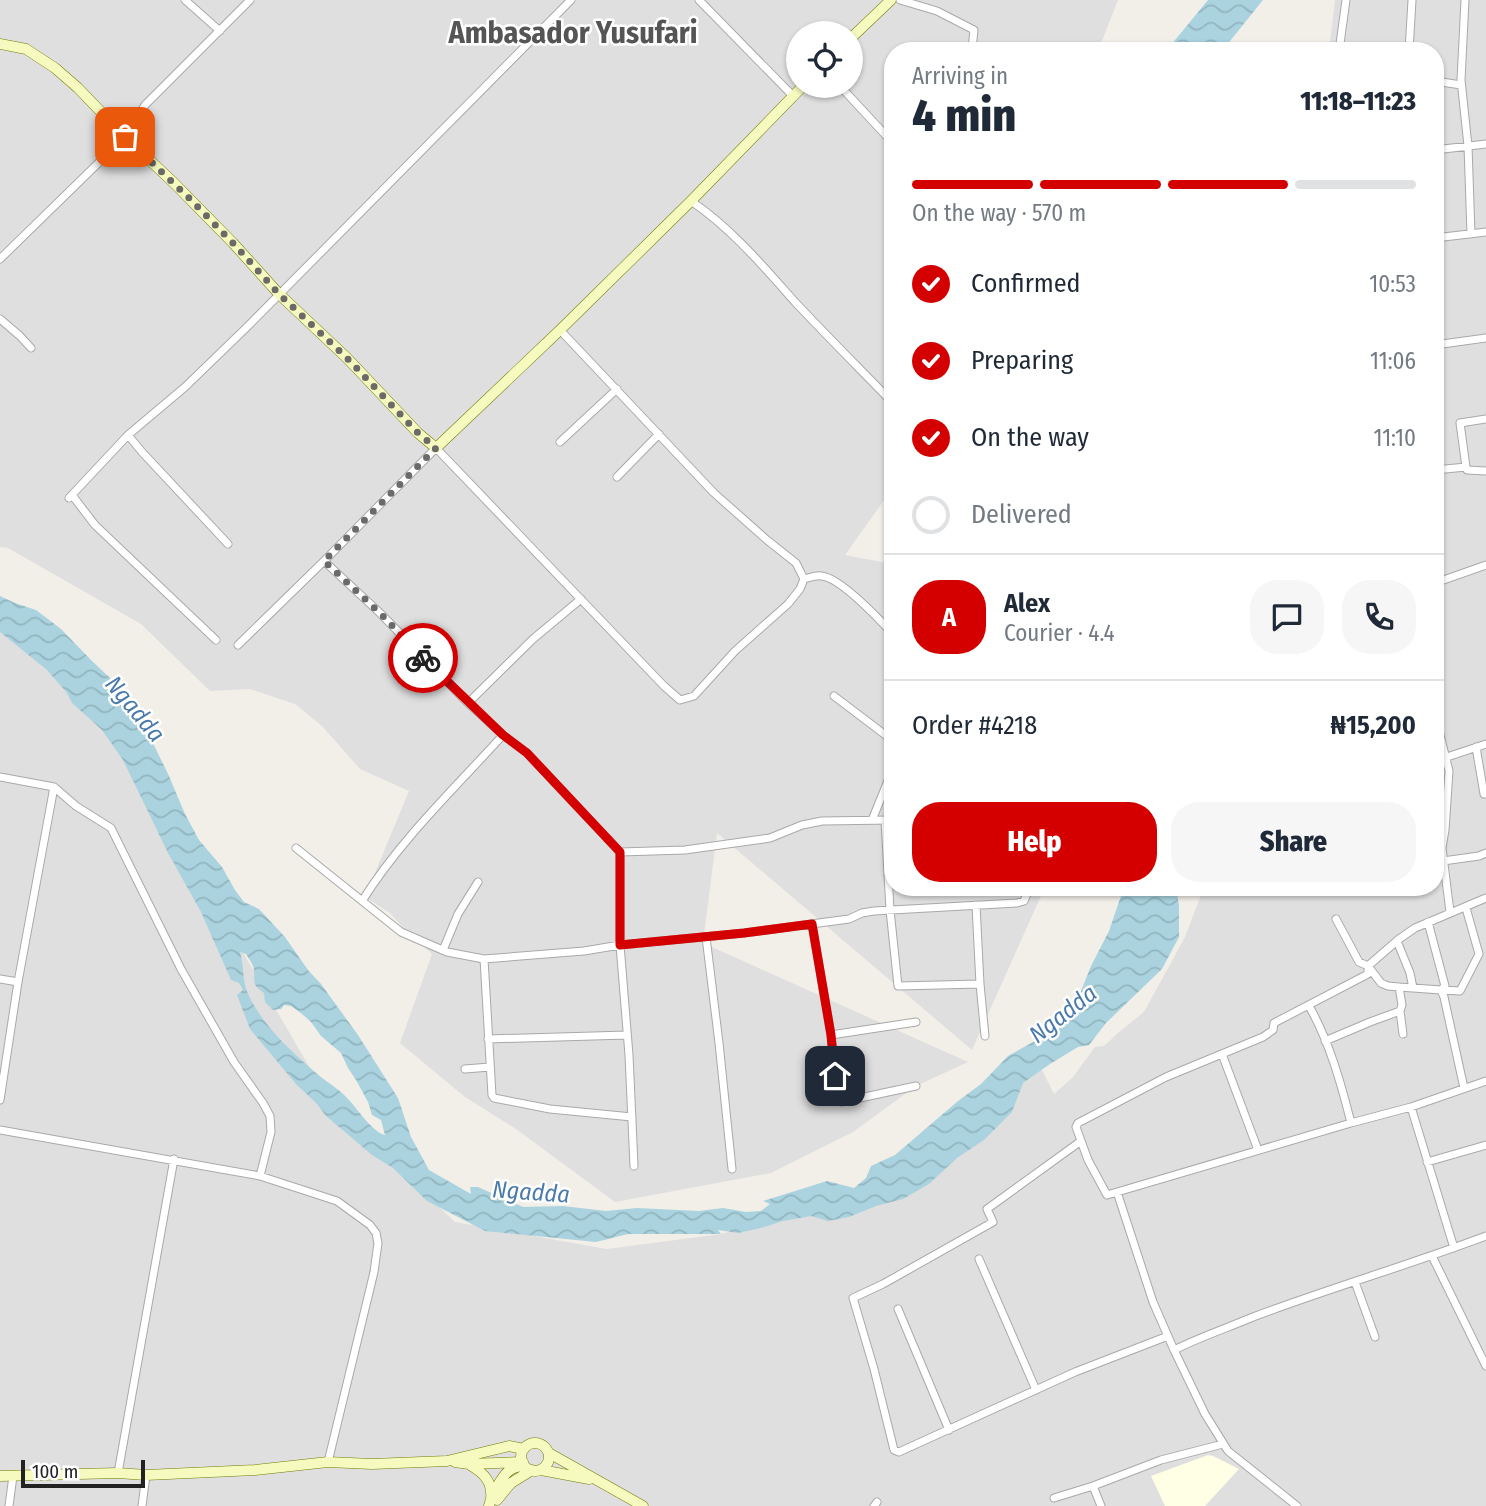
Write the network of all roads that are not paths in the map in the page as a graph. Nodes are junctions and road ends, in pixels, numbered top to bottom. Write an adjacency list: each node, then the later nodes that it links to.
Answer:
1 (185, 0): 11 (street)
2 (250, 0): 11 (street)
3 (571, 0): 31 (street)
4 (699, 0): 18 (street)
5 (891, 0): 10 (street)
6 (900, 0): 12 (street)
7 (1346, 0): 13 (street)
8 (1412, 0): 14 (street)
9 (1465, 0): 17 (street)
10 (863, 27)
11 (220, 31): 22 (street)
12 (973, 42)
13 (1340, 42)
14 (1410, 42)
15 (0, 44): 22 (street)
16 (1444, 82): 17 (street)
17 (1461, 85): 24 (street)
18 (786, 89)
19 (791, 98): 26 (street)
20 (851, 98): 21 (street)
21 (884, 133)
22 (125, 137): 30 (street); 31 (street)
23 (1486, 144): 24 (street)
24 (1468, 146): 25 (street); 28 (street)
25 (1444, 149)
26 (691, 201): 33 (street); 38 (street)
27 (1486, 232): 28 (street)
28 (1471, 234): 29 (street)
29 (1444, 237)
30 (0, 259)
31 (279, 294): 41 (street); 43 (street)
32 (0, 319): 36 (street)
33 (560, 330): 37 (street); 43 (street)
34 (1486, 338): 35 (street)
35 (1444, 344)
36 (31, 348)
37 (617, 389): 40 (street); 42 (street)
38 (884, 394)
39 (1486, 419): 44 (street)
40 (659, 434): 47 (street); 51 (street)
41 (128, 435): 48 (street); 55 (street)
42 (560, 442)
43 (436, 448): 49 (street); 53 (street)
44 (1466, 467): 45 (street); 46 (street)
45 (1444, 469)
46 (1486, 471)
47 (617, 477)
48 (228, 544)
49 (324, 561): 56 (street); 58 (street)
50 (1486, 565): 52 (street)
51 (804, 579): 53 (street); 54 (street)
52 (1444, 580)
53 (581, 599): 58 (street)
54 (884, 625)
55 (216, 640)
56 (238, 645)
57 (834, 696): 59 (street)
58 (468, 703): 60 (street)
59 (884, 734)
60 (503, 735): 72 (street); 80 (street)
61 (1486, 744): 62 (street)
62 (1476, 747): 63 (street); 67 (street)
63 (1444, 757): 68 (street)
64 (0, 777): 65 (street)
65 (54, 787): 97 (street); 129 (street)
66 (884, 791): 69 (street)
67 (1486, 794)
68 (1444, 812)
69 (872, 820): 70 (street); 72 (street)
70 (884, 820)
71 (296, 848): 80 (street)
72 (620, 852): 90 (street)
73 (1486, 853): 74 (street)
74 (1444, 861)
75 (1444, 868): 84 (street)
76 (478, 882): 91 (street)
77 (890, 896): 83 (street)
78 (1026, 896): 81 (street)
79 (1486, 898): 82 (street)
80 (362, 901): 91 (street)
81 (976, 905): 83 (street); 98 (street)
82 (1466, 908): 84 (street); 92 (street)
83 (890, 910): 87 (street); 98 (street)
84 (1450, 912): 86 (street)
85 (1336, 919): 95 (street)
86 (1427, 922): 89 (street); 101 (street)
87 (812, 924): 88 (street); 107 (street)
88 (706, 937): 90 (street); 128 (street)
89 (1397, 942): 95 (street); 100 (street)
90 (620, 945): 93 (street); 106 (street)
91 (443, 950): 93 (street)
92 (1479, 954): 94 (street); 101 (street)
93 (484, 959): 109 (street)
94 (1486, 962)
95 (1368, 966): 99 (street); 102 (street)
96 (0, 979): 97 (street)
97 (18, 982): 117 (street)
98 (980, 984): 108 (street)
99 (1399, 987): 100 (street); 103 (street)
100 (1413, 988): 101 (street)
101 (1441, 990): 116 (street)
102 (1309, 1006): 110 (street); 111 (street)
103 (1400, 1011): 105 (street); 110 (street)
104 (916, 1022): 107 (street)
105 (1403, 1034)
106 (627, 1035): 109 (street); 119 (street)
107 (831, 1035): 115 (street)
108 (985, 1036)
109 (488, 1039): 112 (street)
110 (1325, 1041): 120 (street)
111 (1222, 1054): 122 (street); 124 (street)
112 (490, 1067): 113 (street); 119 (street)
113 (465, 1069)
114 (1486, 1081): 116 (street)
115 (916, 1086)
116 (1464, 1088): 118 (street)
117 (0, 1100)
118 (1412, 1107): 120 (street); 126 (street)
119 (632, 1117): 127 (street)
120 (1351, 1123): 124 (street)
121 (0, 1130): 125 (street)
122 (1081, 1141): 130 (street); 142 (street)
123 (1486, 1145): 126 (street)
124 (1258, 1150): 130 (street)
125 (174, 1159): 129 (street); 150 (street)
126 (1427, 1162): 132 (street)
127 (634, 1166)
128 (732, 1169)
129 (260, 1176): 147 (street)
130 (1117, 1192): 137 (street)
131 (1486, 1236): 132 (street)
132 (1454, 1248): 133 (street)
133 (1432, 1256): 135 (street); 140 (street)
134 (979, 1259): 141 (street)
135 (1355, 1282): 138 (street); 139 (street)
136 (898, 1309): 142 (street)
137 (1168, 1336): 139 (street); 141 (street)
138 (1375, 1337)
139 (1174, 1350): 143 (street)
140 (1486, 1366)
141 (1036, 1390): 142 (street)
142 (949, 1430)
143 (1223, 1444): 155 (street); 162 (street)
144 (524, 1449): 145 (street); 146 (street); 149 (street)
145 (549, 1453): 149 (street); 154 (street)
146 (447, 1461): 147 (street); 148 (street)
147 (328, 1462): 151 (street)
148 (470, 1464): 149 (street); 157 (street)
149 (530, 1467): 154 (street); 157 (street)
150 (118, 1473): 151 (street); 153 (street)
151 (146, 1475): 159 (street)
152 (0, 1476): 153 (street)
153 (13, 1476): 158 (street)
154 (600, 1481): 160 (street)
155 (1093, 1486): 156 (street); 161 (street)
156 (1054, 1498)
157 (491, 1504)
158 (9, 1506)
159 (142, 1506)
160 (643, 1506)
161 (1101, 1506)
162 (1297, 1506)

